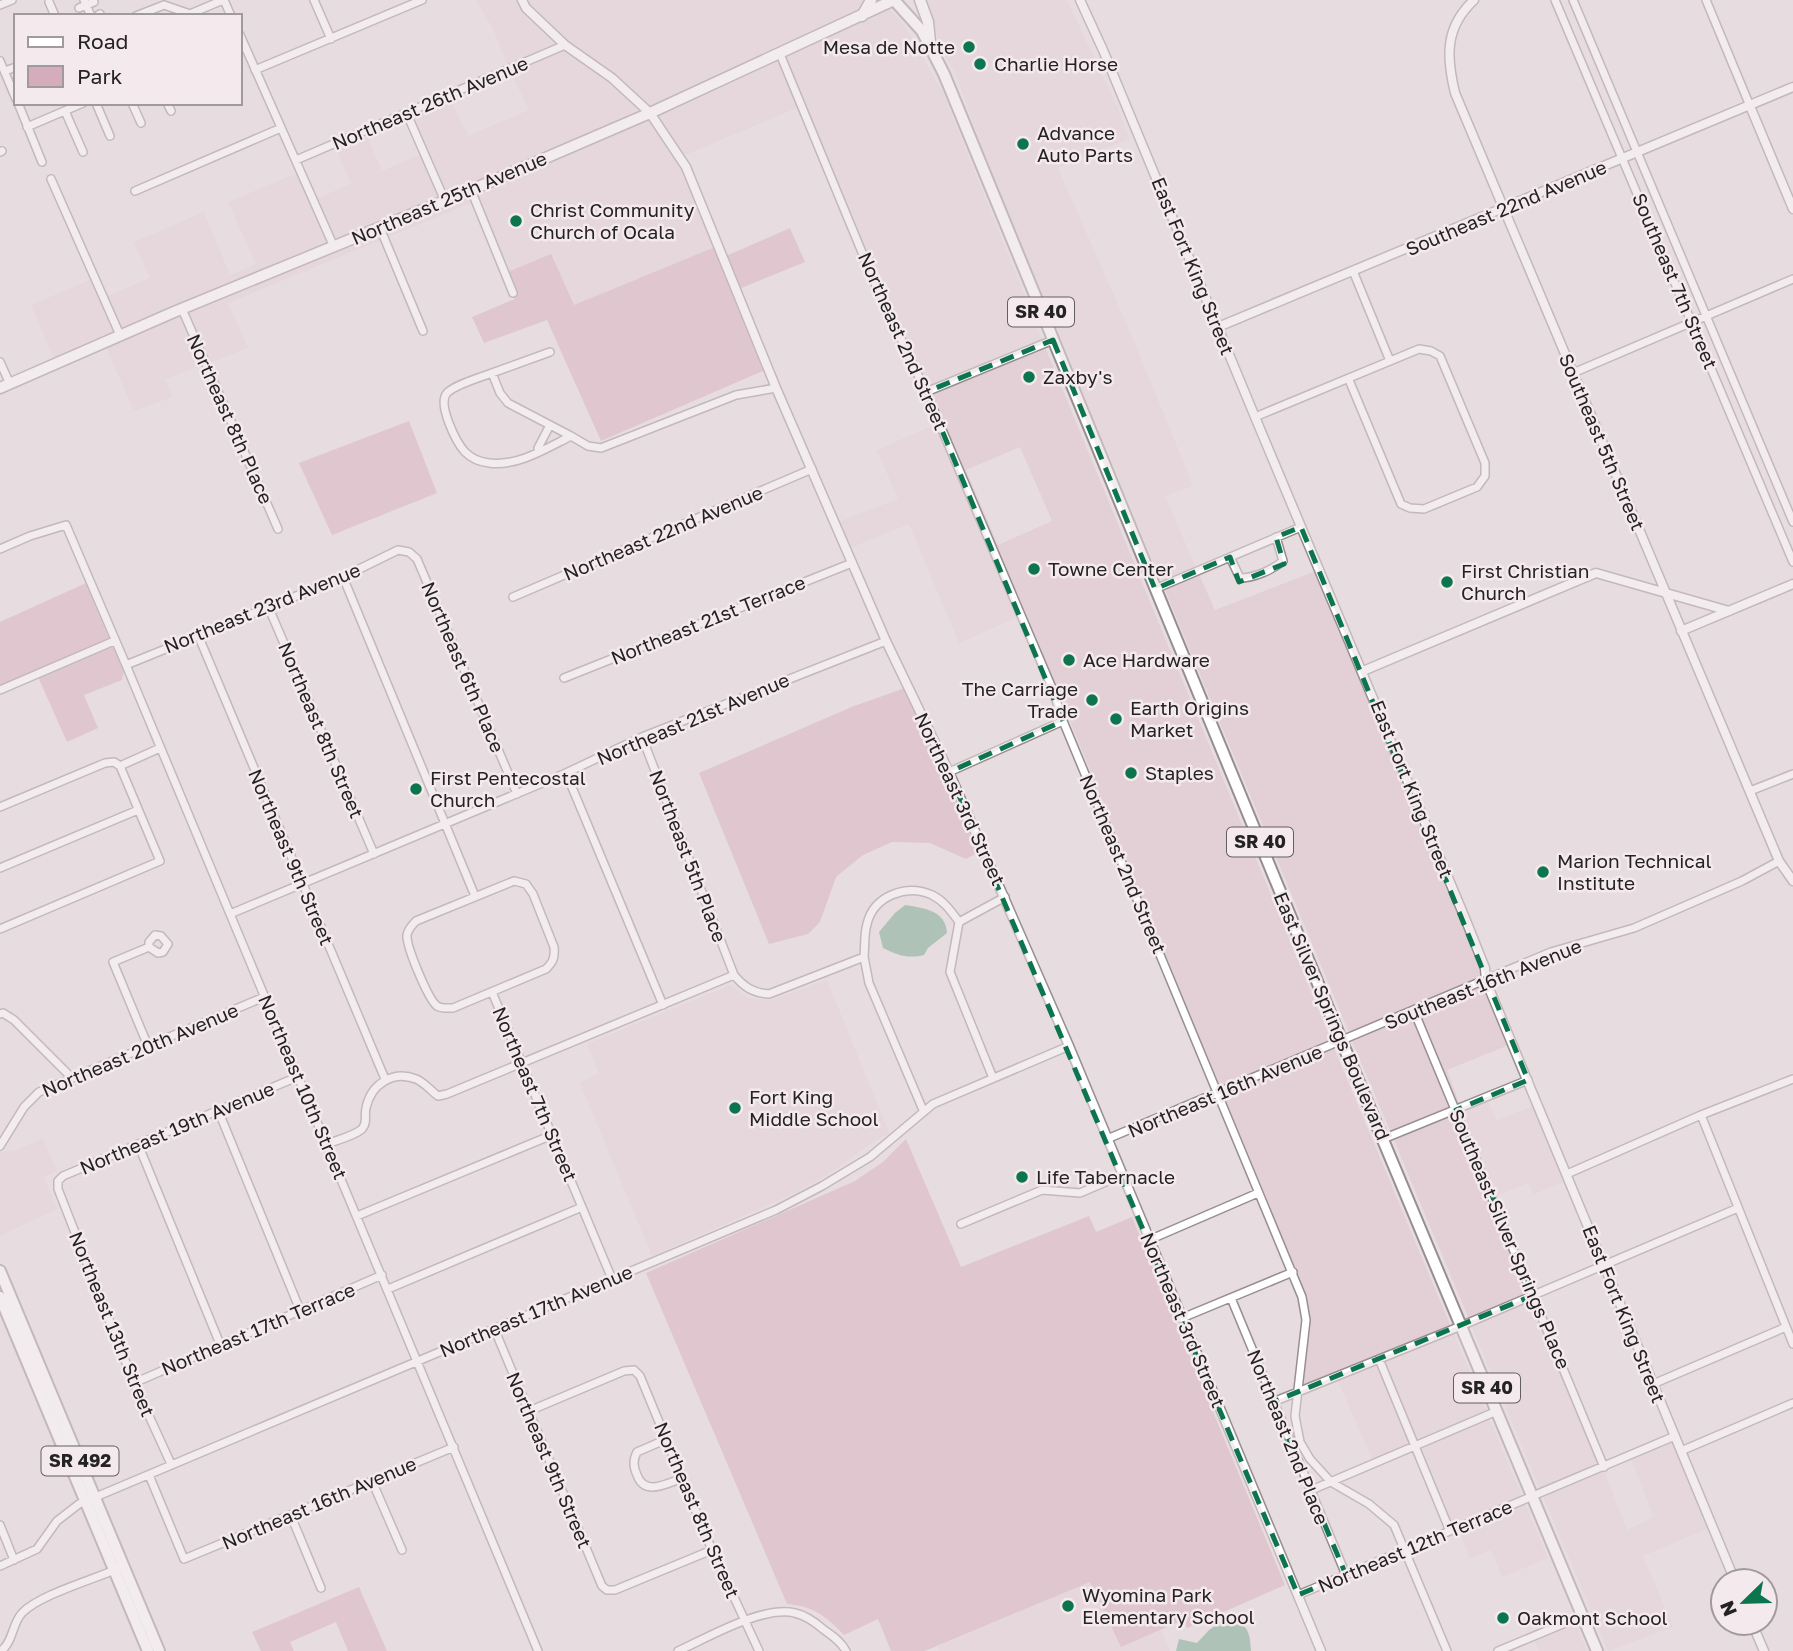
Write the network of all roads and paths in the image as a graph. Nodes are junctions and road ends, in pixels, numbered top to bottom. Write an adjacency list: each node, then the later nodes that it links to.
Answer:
1 (12, 0): 15 (street)
2 (223, 0): 19 (street)
3 (314, 0): 22 (street)
4 (422, 0): 22 (street)
5 (522, 0): 24 (street, Northeast 3rd Street)
6 (871, 0): 20 (main road)
7 (894, 0): 20 (main road, Northeast 25th Avenue); 23 (main road, East Silver Springs Boulevard / SR 40)
8 (920, 0): 23 (main road)
9 (1080, 0): 65 (street, East Fort King Street)
10 (1474, 0): 55 (street, Southeast 5th Street)
11 (1555, 0): 48 (street, Southeast 7th Street)
12 (1573, 0): 47 (street, Southeast 7th Street)
13 (1706, 0): 37 (street)
14 (50, 2): 17 (street)
15 (0, 5)
16 (170, 11): 18 (street)
17 (54, 14)
18 (141, 14)
19 (192, 14)
20 (862, 16): 25 (main road, Northeast 25th Avenue)
21 (242, 39): 28 (street)
22 (331, 39): 28 (street)
23 (930, 42): 68 (main road, East Silver Springs Boulevard / SR 40)
24 (565, 45): 40 (street, Northeast 3rd Street); 41 (street, Northeast 26th Avenue)
25 (780, 54): 40 (main road, Northeast 25th Avenue); 77 (street, Northeast 2nd Street)
26 (0, 61): 29 (street)
27 (14, 68): 29 (street)
28 (256, 70): 44 (street)
29 (5, 71): 31 (street)
30 (1793, 87): 37 (street, Southeast 22nd Avenue)
31 (14, 94)
32 (19, 105): 43 (street)
33 (78, 105): 38 (street)
34 (97, 105): 45 (street)
35 (133, 105): 42 (street)
36 (168, 105): 39 (street)
37 (1750, 106): 47 (street, Southeast 22nd Avenue); 56 (street)
38 (65, 111): 43 (street); 46 (street)
39 (171, 111)
40 (650, 113): 52 (main road, Northeast 25th Avenue); 76 (street, Northeast 3rd Street)
41 (407, 114): 49 (street, Northeast 26th Avenue); 54 (street)
42 (141, 123)
43 (27, 127): 50 (street)
44 (282, 128): 49 (street); 53 (street)
45 (110, 136)
46 (83, 152)
47 (1638, 152): 48 (street, Southeast 22nd Avenue); 63 (street, Southeast 7th Street)
48 (1623, 159): 55 (street, Southeast 22nd Avenue); 64 (street, Southeast 7th Street)
49 (296, 160): 58 (street)
50 (42, 162)
51 (51, 179): 67 (street)
52 (471, 190): 54 (main road, Northeast 25th Avenue); 61 (street)
53 (135, 191)
54 (446, 201): 57 (main road, Northeast 25th Avenue)
55 (1505, 209): 59 (street, Southeast 22nd Avenue); 73 (street, Southeast 5th Street)
56 (1793, 209)
57 (380, 228): 58 (main road, Northeast 25th Avenue); 66 (street)
58 (334, 247): 62 (main road, Northeast 25th Avenue)
59 (1353, 271): 65 (street, Southeast 22nd Avenue); 70 (street)
60 (1793, 279): 63 (street)
61 (513, 293)
62 (182, 309): 67 (main road, Northeast 25th Avenue); 85 (street, Northeast 8th Place)
63 (1706, 316): 64 (street); 83 (street, Southeast 7th Street)
64 (1693, 322): 73 (street); 90 (street, Southeast 7th Street)
65 (1218, 327): 78 (street, East Fort King Street)
66 (423, 331)
67 (120, 335): 75 (main road, Northeast 25th Avenue)
68 (1053, 340): 77 (street); 94 (main road, East Silver Springs Boulevard / SR 40)
69 (550, 352): 72 (street)
70 (1390, 361): 74 (street); 74 (street)
71 (0, 362): 75 (street)
72 (492, 373): 79 (street); 81 (street)
73 (1573, 373): 95 (street, Southeast 5th Street)
74 (1349, 380): 78 (street)
75 (5, 386)
76 (776, 387): 80 (street); 82 (street, Northeast 3rd Street)
77 (926, 392): 107 (street, Northeast 2nd Street)
78 (1255, 417): 84 (street, East Fort King Street)
79 (550, 425): 80 (street); 81 (street)
80 (571, 436): 81 (street)
81 (538, 452)
82 (812, 469): 91 (street, Northeast 3rd Street); 96 (street, Northeast 22nd Avenue)
83 (1793, 522)
84 (1301, 527): 86 (street); 104 (street, East Fort King Street)
85 (278, 529)
86 (1276, 537): 89 (street); 89 (street)
87 (0, 549): 101 (street, Northeast 10th Street)
88 (398, 550): 92 (street, Northeast 23rd Avenue); 115 (street, Northeast 6th Place)
89 (1230, 557): 94 (street)
90 (1793, 562)
91 (852, 563): 102 (street, Northeast 3rd Street); 105 (street, Northeast 21st Terrace)
92 (343, 577): 97 (street, Northeast 23rd Avenue); 118 (street)
93 (1793, 584): 98 (street)
94 (1155, 589): 138 (main road, East Silver Springs Boulevard / SR 40)
95 (1665, 593): 98 (street); 99 (street, Southeast 5th Street); 104 (street)
96 (513, 597)
97 (268, 606): 100 (street, Northeast 23rd Avenue); 119 (street, Northeast 8th Street)
98 (1728, 611): 99 (street)
99 (1681, 631): 114 (street, Southeast 5th Street)
100 (198, 635): 103 (street, Northeast 23rd Avenue); 123 (street, Northeast 9th Street)
101 (114, 641): 103 (street, Northeast 10th Street); 106 (street)
102 (886, 641): 108 (street, Northeast 21st Avenue); 111 (street, Northeast 3rd Street)
103 (126, 665): 109 (street, Northeast 10th Street)
104 (1363, 671): 132 (street, East Fort King Street)
105 (564, 678)
106 (0, 690)
107 (1063, 721): 111 (street); 148 (street, Northeast 2nd Street)
108 (642, 737): 112 (street, Northeast 21st Avenue); 131 (street, Northeast 5th Place)
109 (160, 748): 110 (street); 126 (street, Northeast 10th Street)
110 (120, 766): 116 (street); 117 (street)
111 (949, 772): 125 (street, Northeast 3rd Street)
112 (566, 773): 115 (street, Northeast 21st Avenue); 135 (street)
113 (1793, 774): 114 (street)
114 (1750, 791): 120 (street, Southeast 5th Street)
115 (517, 794): 118 (street, Northeast 21st Avenue)
116 (0, 807)
117 (138, 810): 121 (street); 128 (street)
118 (446, 824): 119 (street, Northeast 21st Avenue); 124 (street)
119 (374, 854): 123 (street, Northeast 21st Avenue)
120 (1779, 862): 122 (street, Southeast 5th Street); 132 (street, Southeast 16th Avenue)
121 (0, 868)
122 (1793, 881)
123 (302, 884): 126 (street, Northeast 21st Avenue); 145 (street, Northeast 9th Street)
124 (475, 895): 133 (street, Northeast 7th Street); 133 (street)
125 (1005, 897): 127 (street); 140 (street, Northeast 3rd Street)
126 (230, 914): 134 (street, Northeast 10th Street)
127 (959, 922): 130 (street); 144 (street)
128 (0, 929)
129 (149, 947): 139 (street)
130 (864, 957): 131 (street); 150 (street)
131 (734, 975): 135 (street)
132 (1486, 981): 136 (street, Southeast 16th Avenue); 147 (street, East Fort King Street)
133 (492, 992): 141 (street, Northeast 7th Street)
134 (264, 997): 139 (street, Northeast 20th Avenue); 142 (street, Northeast 10th Street)
135 (663, 1005): 141 (street)
136 (1414, 1011): 138 (street, Southeast 16th Avenue); 151 (street, Southeast Silver Springs Place)
137 (0, 1013): 143 (street)
138 (1342, 1042): 148 (street, Northeast 16th Avenue); 155 (main road, East Silver Springs Boulevard / SR 40)
139 (148, 1046): 143 (street, Northeast 20th Avenue)
140 (1069, 1046): 144 (street, Northeast 17th Avenue); 154 (street, Northeast 3rd Street)
141 (522, 1063): 145 (street); 153 (street, Northeast 7th Street)
142 (297, 1077): 149 (street, Northeast 19th Avenue); 157 (street, Northeast 10th Street)
143 (72, 1078): 158 (street, Northeast 20th Avenue)
144 (993, 1078): 150 (street, Northeast 17th Avenue)
145 (385, 1079): 157 (street)
146 (1793, 1079): 152 (street)
147 (1528, 1080): 151 (street); 159 (street, East Fort King Street)
148 (1218, 1093): 154 (street, Northeast 16th Avenue); 162 (street, Northeast 2nd Street)
149 (218, 1110): 156 (street, Northeast 19th Avenue); 177 (street)
150 (923, 1110): 172 (street, Northeast 17th Avenue)
151 (1456, 1110): 155 (street); 174 (street, Southeast Silver Springs Place)
152 (1701, 1115): 159 (street); 164 (street)
153 (552, 1135): 163 (street, Northeast 7th Street); 165 (street)
154 (1108, 1139): 160 (street, Northeast 3rd Street)
155 (1383, 1139): 179 (main road, East Silver Springs Boulevard / SR 40)
156 (138, 1144): 161 (street, Northeast 19th Avenue); 182 (street)
157 (327, 1144): 165 (street, Northeast 10th Street)
158 (0, 1146)
159 (1567, 1174): 168 (street, East Fort King Street)
160 (1122, 1175): 166 (street); 167 (street, Northeast 3rd Street)
161 (58, 1181): 186 (street, Northeast 13th Street)
162 (1258, 1193): 167 (street); 170 (street, Northeast 2nd Street)
163 (582, 1207): 172 (street, Northeast 7th Street); 173 (street)
164 (1738, 1208): 168 (street); 180 (street)
165 (357, 1216): 171 (street, Northeast 10th Street)
166 (961, 1224)
167 (1149, 1240): 178 (street, Northeast 3rd Street)
168 (1603, 1265): 174 (street); 187 (street, East Fort King Street)
169 (0, 1271): 208 (main road, SR 492)
170 (1293, 1272): 176 (street); 188 (street, Northeast 2nd Street)
171 (382, 1275): 173 (street, Northeast 10th Street); 177 (street, Northeast 17th Terrace)
172 (612, 1279): 181 (street, Northeast 17th Avenue)
173 (388, 1289): 185 (street, Northeast 10th Street)
174 (1534, 1295): 179 (street); 201 (street, Southeast Silver Springs Place)
175 (0, 1297): 208 (main road, SR 492)
176 (1231, 1298): 178 (street); 189 (street, Northeast 2nd Place)
177 (300, 1310): 182 (street, Northeast 17th Terrace)
178 (1182, 1318): 221 (street, Northeast 3rd Street)
179 (1461, 1326): 184 (street); 192 (main road, East Silver Springs Boulevard / SR 40)
180 (1786, 1327): 183 (street); 187 (street)
181 (494, 1328): 185 (street, Northeast 17th Avenue); 191 (street, Northeast 9th Street)
182 (219, 1344): 186 (street, Northeast 17th Terrace)
183 (1793, 1344)
184 (1379, 1359): 188 (street); 196 (street)
185 (417, 1361): 197 (street, Northeast 10th Street); 200 (street, Northeast 17th Avenue)
186 (134, 1382): 200 (street, Northeast 13th Street)
187 (1653, 1384): 193 (street, East Fort King Street)
188 (1296, 1391): 189 (street); 195 (street, Northeast 2nd Street)
189 (1273, 1402): 198 (street, Northeast 2nd Place)
190 (1793, 1403): 199 (street)
191 (529, 1411): 194 (street, Northeast 8th Street); 213 (street, Northeast 9th Street)
192 (1497, 1411): 196 (street); 207 (main road, East Silver Springs Boulevard / SR 40)
193 (1675, 1436): 199 (street, East Fort King Street); 201 (street, Northeast 12th Terrace)
194 (667, 1439): 203 (street, Northeast 8th Street); 203 (street)
195 (1301, 1444): 198 (street); 205 (street, Northeast 2nd Street)
196 (1414, 1446): 205 (street); 211 (street)
197 (454, 1447): 204 (street, Northeast 16th Avenue); 227 (street, Northeast 10th Street)
198 (1292, 1448): 206 (street, Northeast 2nd Place)
199 (1681, 1451): 217 (street, East Fort King Street)
200 (171, 1464): 202 (street, Northeast 17th Avenue)
201 (1604, 1467): 207 (street, Northeast 12th Terrace)
202 (149, 1475): 208 (street, Northeast 17th Avenue); 209 (street, Northeast 16th Avenue)
203 (683, 1478): 213 (street, Northeast 8th Street)
204 (372, 1481): 209 (street, Northeast 16th Avenue); 212 (street)
205 (1331, 1482): 206 (street); 214 (street, Northeast 2nd Street)
206 (1309, 1491): 219 (street, Northeast 2nd Place)
207 (1533, 1498): 211 (street, Northeast 12th Terrace); 222 (main road, East Silver Springs Boulevard / SR 40)
208 (90, 1499): 215 (street, Northeast 17th Avenue); 218 (main road, SR 492)
209 (291, 1516): 220 (street)
210 (0, 1525): 215 (street)
211 (1450, 1531): 214 (street, Northeast 12th Terrace)
212 (402, 1550)
213 (712, 1550): 223 (street, Northeast 8th Street)
214 (1405, 1550): 219 (street, Northeast 12th Terrace); 232 (street, Northeast 2nd Street)
215 (14, 1560): 216 (street, Northeast 17th Avenue)
216 (0, 1566)
217 (1729, 1567)
218 (119, 1568): 224 (street); 225 (main road, SR 492); 226 (main road, SR 492)
219 (1346, 1575): 221 (street, Northeast 12th Terrace)
220 (321, 1588)
221 (1297, 1595): 231 (street, Northeast 3rd Street)
222 (1582, 1616): 233 (street); 234 (main road, East Silver Springs Boulevard / SR 40)
223 (746, 1621): 228 (street); 229 (street, Northeast 8th Street); 230 (street)
224 (6, 1650)
225 (148, 1651)
226 (159, 1651)
227 (538, 1651)
228 (678, 1651)
229 (759, 1651)
230 (846, 1651)
231 (1321, 1651)
232 (1447, 1651)
233 (1498, 1651)
234 (1597, 1651)

